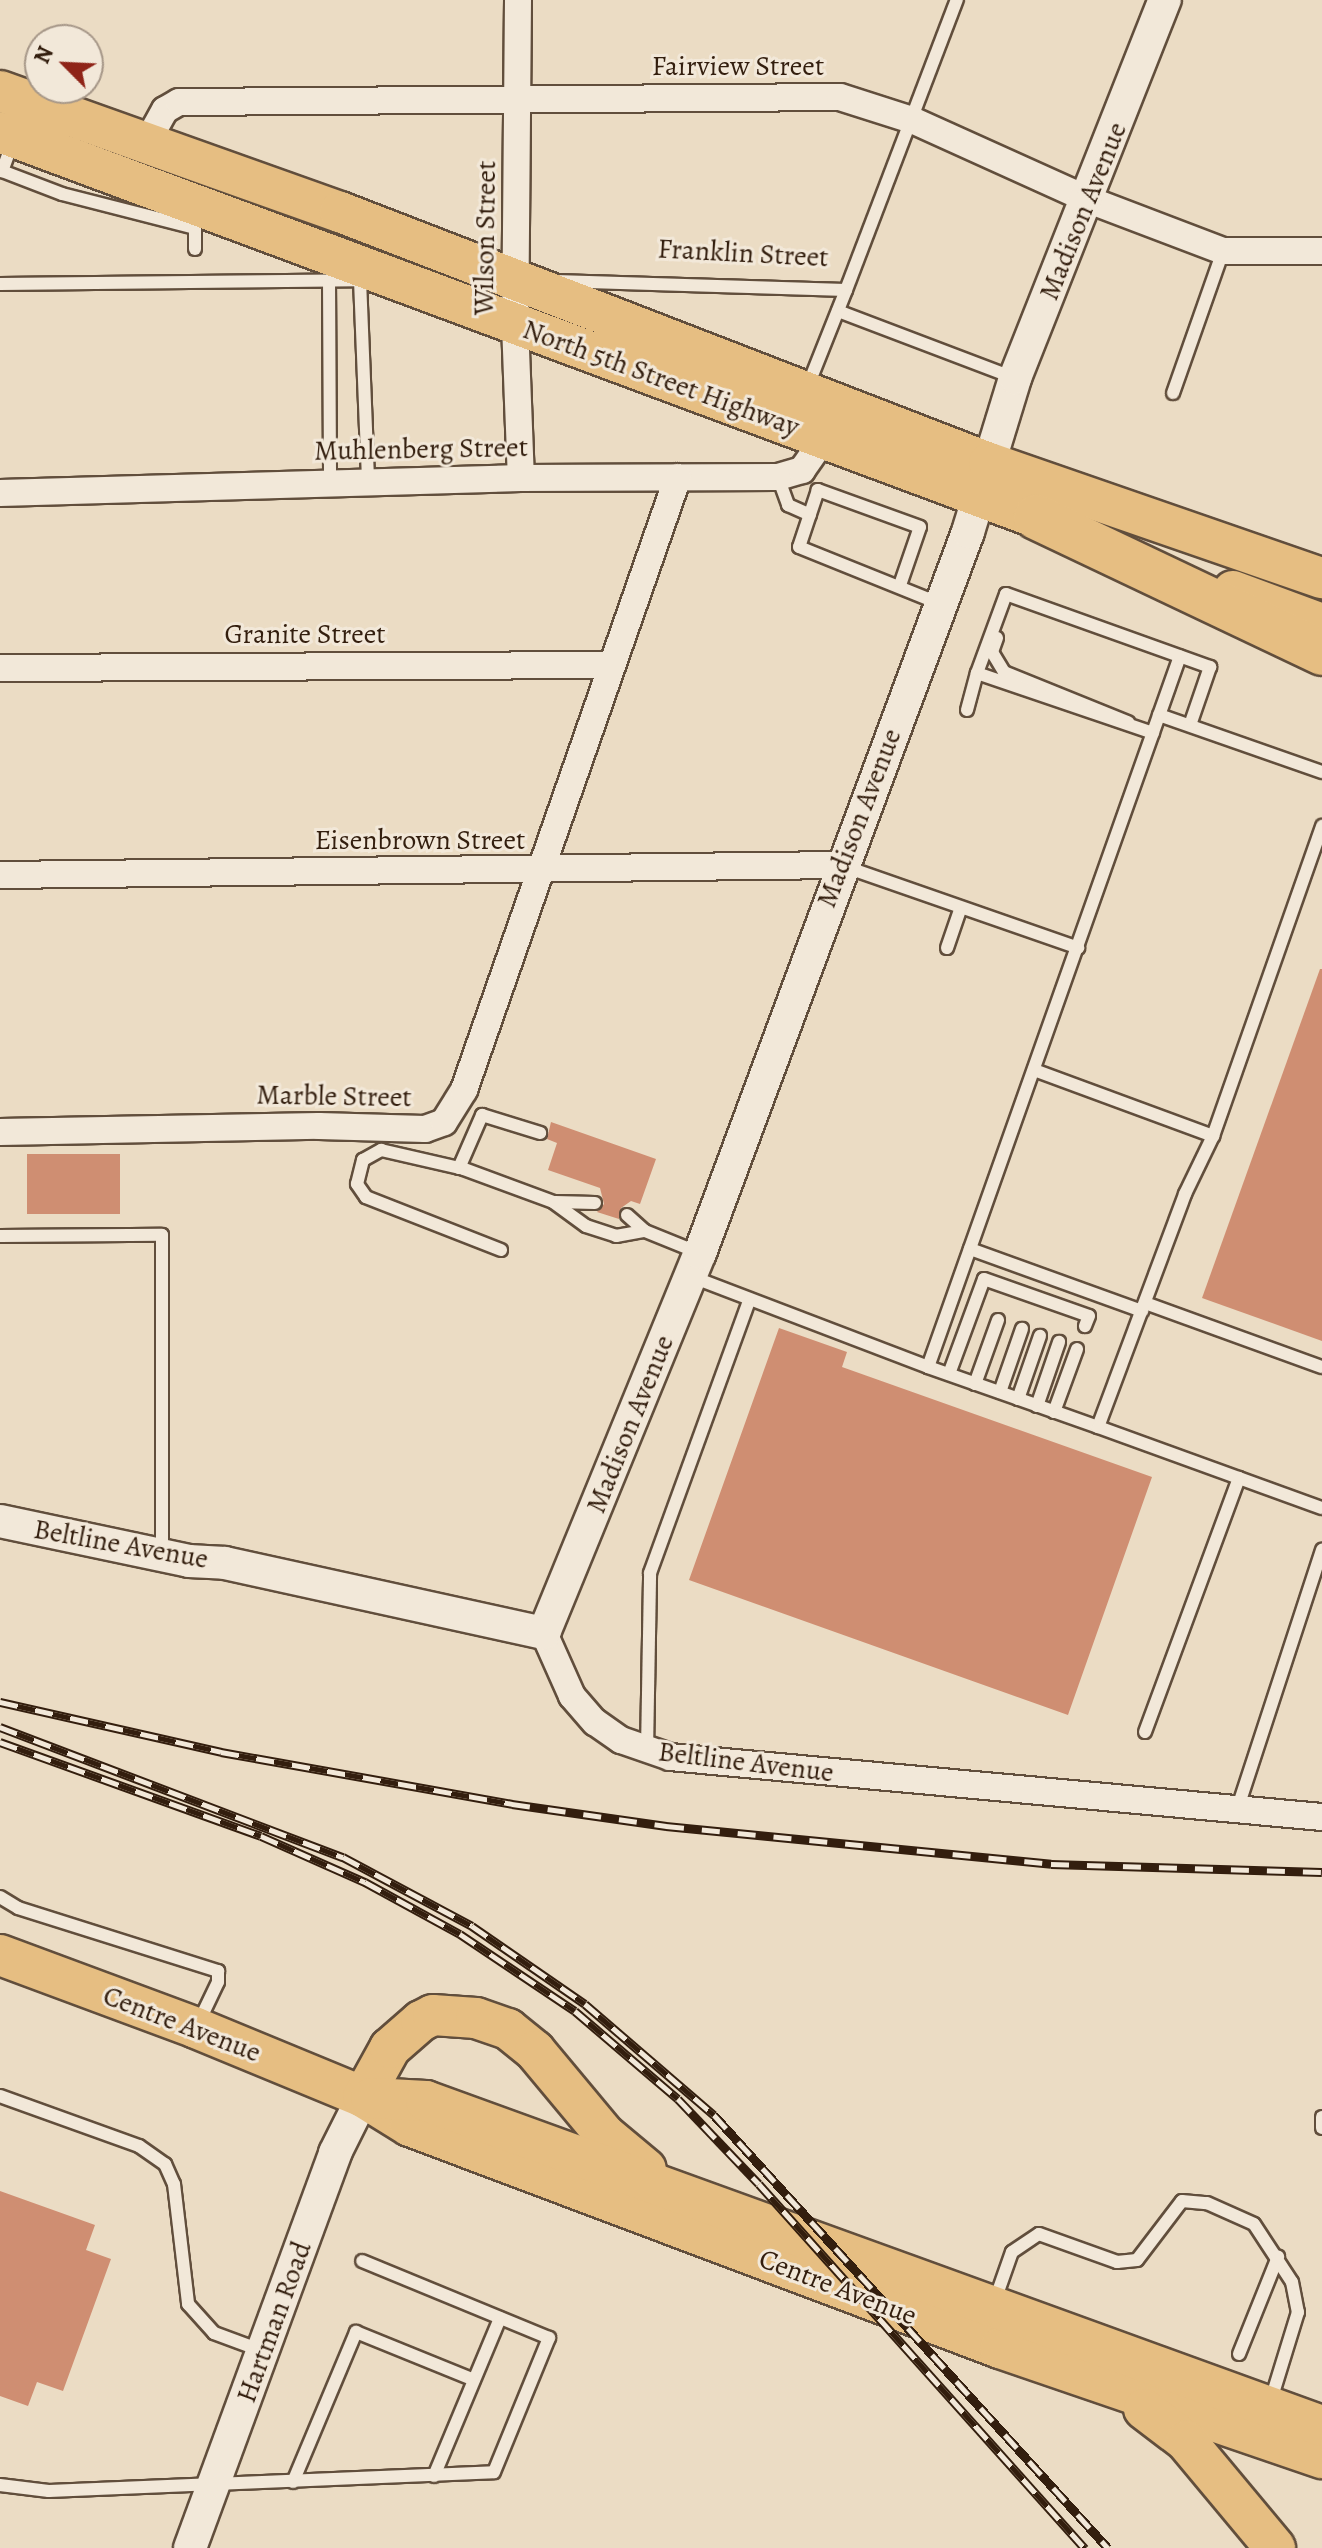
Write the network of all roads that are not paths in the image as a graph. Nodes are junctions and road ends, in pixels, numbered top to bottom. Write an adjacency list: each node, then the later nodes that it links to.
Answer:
1 (518, 0): 5 (street, Wilson Street)
2 (957, 0): 6 (lane, Franklin Street)
3 (1165, 0): 9 (street, Madison Avenue)
4 (0, 91): 7 (main road, North 5th Street Highway)
5 (519, 99): 6 (street, Fairview Street); 7 (street, Fairview Street); 17 (street, Wilson Street)
6 (912, 120): 9 (street, Fairview Street); 19 (lane, Franklin Street)
7 (146, 144): 17 (main road, North 5th Street Highway)
8 (4, 152): 10 (main road, North 5th Street Highway)
9 (1089, 200): 12 (street, Fairview Street); 22 (street, Madison Avenue)
10 (180, 210): 11 (lane); 16 (main road, North 5th Street Highway)
11 (195, 249)
12 (1223, 251): 13 (street, Fairview Street); 24 (lane)
13 (1322, 251)
14 (329, 280): 15 (lane); 18 (lane); 31 (lane)
15 (360, 280): 16 (lane); 30 (lane)
16 (404, 280): 21 (main road, North 5th Street Highway)
17 (517, 282): 19 (lane, Franklin Street); 21 (street, Wilson Street); 23 (main road, North 5th Street Highway)
18 (0, 284)
19 (846, 290): 20 (lane)
20 (838, 311): 22 (lane); 23 (lane)
21 (515, 324): 25 (main road, North 5th Street Highway); 28 (street, Wilson Street)
22 (1015, 378): 29 (street, Madison Avenue)
23 (806, 391): 29 (main road, North 5th Street Highway)
24 (1173, 393)
25 (824, 438): 27 (street); 29 (main road, North 5th Street Highway)
26 (678, 477): 27 (street, Muhlenberg Street); 28 (street, Muhlenberg Street); 42 (street)
27 (778, 477): 33 (lane)
28 (521, 478): 30 (street, Muhlenberg Street)
29 (984, 480): 34 (main road, North 5th Street Highway); 35 (main road, North 5th Street Highway); 37 (street, Madison Avenue)
30 (368, 482): 31 (street, Muhlenberg Street)
31 (330, 483): 32 (street, Muhlenberg Street)
32 (0, 493)
33 (810, 515): 36 (lane); 36 (lane)
34 (1036, 517): 39 (main road, North 5th Street Highway); 40 (highway)
35 (1322, 578)
36 (900, 585): 37 (lane)
37 (941, 604): 52 (street, Madison Avenue)
38 (999, 613): 41 (lane); 44 (lane); 48 (lane)
39 (1322, 624)
40 (1322, 653)
41 (1180, 656): 46 (lane); 47 (lane)
42 (611, 665): 43 (street, Granite Street); 53 (street)
43 (0, 668)
44 (977, 673): 45 (lane); 48 (lane)
45 (967, 710)
46 (1159, 715): 47 (lane); 49 (lane)
47 (1190, 725): 50 (lane)
48 (1136, 727): 49 (lane)
49 (1153, 733): 57 (lane)
50 (1322, 772)
51 (1322, 826): 61 (lane)
52 (841, 865): 53 (street, Eisenbrown Street); 55 (lane); 70 (street, Madison Avenue)
53 (537, 871): 54 (street, Eisenbrown Street); 59 (street, Marble Street)
54 (0, 875)
55 (960, 910): 56 (lane); 57 (lane)
56 (947, 948)
57 (1078, 948): 58 (lane)
58 (1034, 1070): 61 (lane); 68 (lane)
59 (0, 1132)
60 (540, 1133): 62 (lane)
61 (1213, 1136): 74 (lane)
62 (459, 1168): 63 (lane); 69 (lane)
63 (553, 1202): 64 (lane); 66 (lane)
64 (595, 1203)
65 (627, 1215): 66 (lane)
66 (645, 1231): 70 (lane)
67 (0, 1236): 94 (lane)
68 (970, 1249): 71 (lane); 81 (lane)
69 (501, 1250)
70 (695, 1265): 73 (lane); 95 (street, Madison Avenue)
71 (1026, 1269): 72 (lane); 74 (lane)
72 (1011, 1292): 76 (lane); 83 (lane)
73 (749, 1301): 81 (lane); 97 (lane)
74 (1143, 1307): 82 (lane); 89 (lane)
75 (998, 1320): 84 (lane)
76 (1085, 1326)
77 (1022, 1329): 85 (lane)
78 (1040, 1336): 86 (lane)
79 (1059, 1342): 87 (lane)
80 (1077, 1349): 88 (lane)
81 (928, 1367): 83 (lane)
82 (1322, 1367)
83 (949, 1374): 84 (lane)
84 (975, 1384): 85 (lane)
85 (1000, 1392): 86 (lane)
86 (1018, 1399): 87 (lane)
87 (1037, 1406): 88 (lane)
88 (1054, 1412): 89 (lane)
89 (1098, 1427): 90 (lane)
90 (1239, 1478): 91 (lane); 96 (lane)
91 (1322, 1508)
92 (0, 1521): 94 (street, Beltline Avenue)
93 (1322, 1550): 98 (lane)
94 (162, 1555): 95 (street, Beltline Avenue)
95 (544, 1633): 97 (street, Beltline Avenue)
96 (1145, 1732)
97 (647, 1751): 98 (street, Beltline Avenue)
98 (1237, 1810): 99 (street, Beltline Avenue)
99 (1322, 1817)
100 (0, 1897): 102 (lane)
101 (0, 1955): 102 (main road, Centre Avenue)
102 (196, 2028): 104 (main road, Centre Avenue)
103 (0, 2096): 112 (lane)
104 (363, 2097): 107 (main road, Centre Avenue); 107 (main road); 112 (street, Hartman Road); 115 (main road, Centre Avenue)
105 (1322, 2117): 106 (lane)
106 (1322, 2128)
107 (694, 2198): 110 (main road, Centre Avenue)
108 (1278, 2257): 110 (lane); 113 (lane); 116 (lane)
109 (362, 2261): 111 (lane)
110 (993, 2306): 116 (main road, Centre Avenue)
111 (500, 2318): 114 (lane); 119 (lane)
112 (263, 2351): 120 (street, Hartman Road)
113 (1239, 2354)
114 (474, 2380): 119 (lane); 121 (lane)
115 (1111, 2387): 118 (main road, Centre Avenue); 124 (main road)
116 (1269, 2407): 117 (main road, Centre Avenue)
117 (1322, 2426)
118 (1322, 2458)
119 (434, 2476): 121 (lane)
120 (215, 2482): 121 (lane); 122 (lane); 123 (street, Hartman Road)
121 (293, 2482)
122 (0, 2485)
123 (190, 2548)
124 (1275, 2548)

